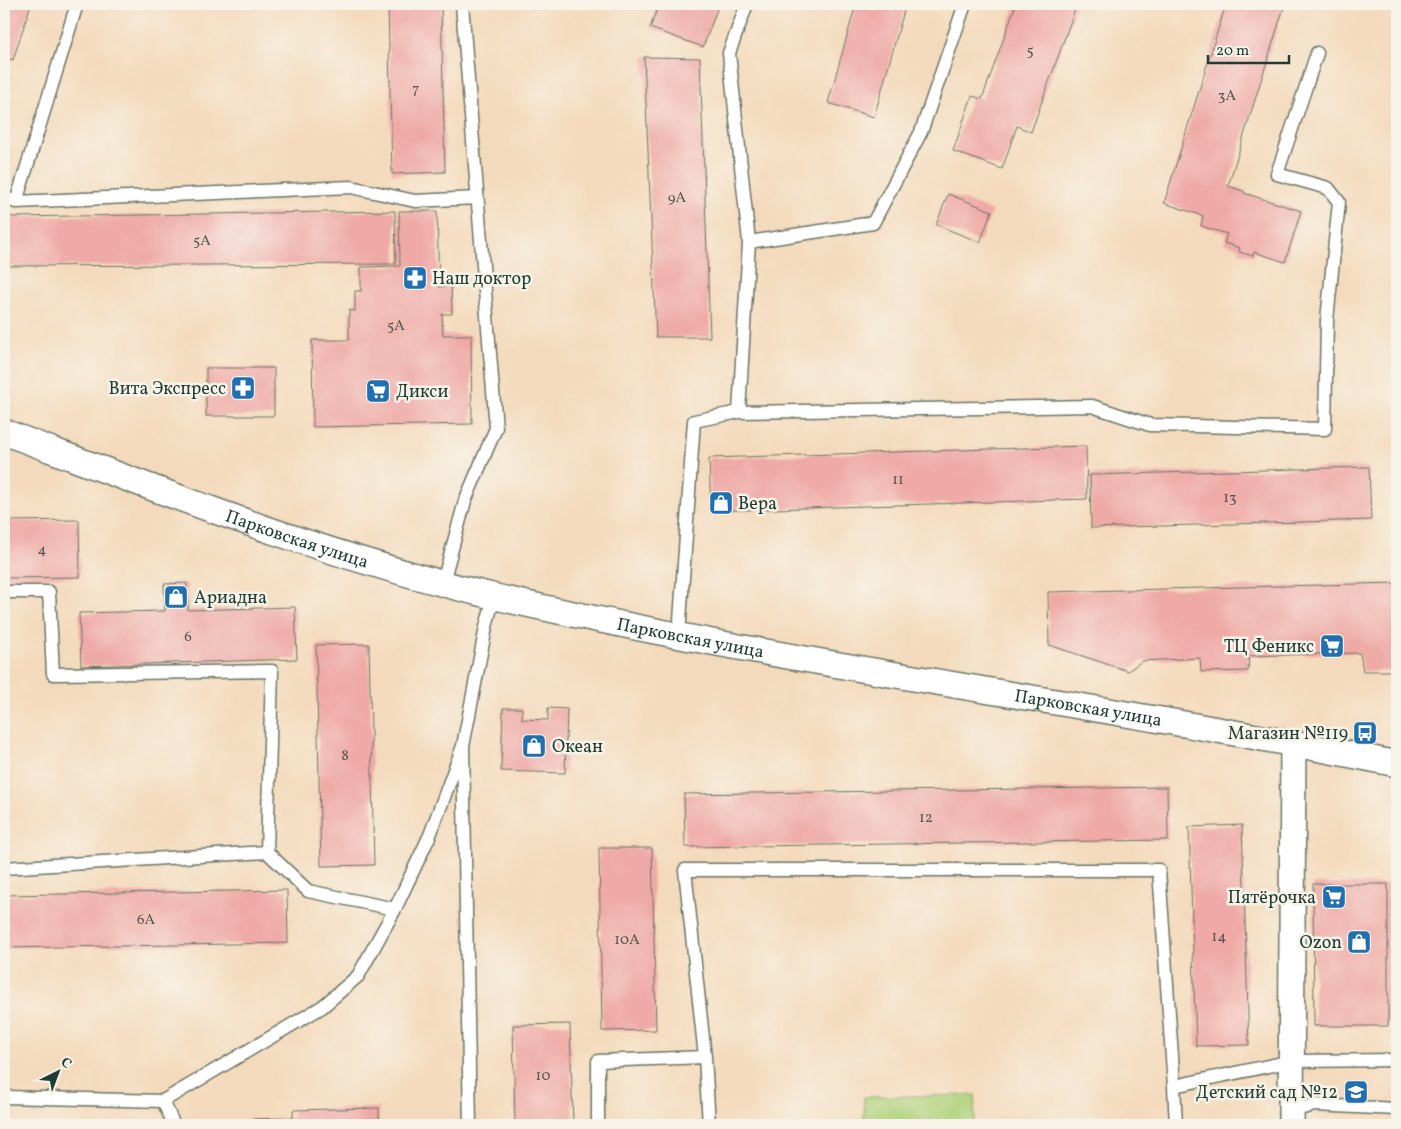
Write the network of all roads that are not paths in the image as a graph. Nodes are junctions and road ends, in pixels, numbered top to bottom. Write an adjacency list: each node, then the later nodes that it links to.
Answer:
1 (77, 4): 8 (lane)
2 (462, 4): 7 (lane)
3 (747, 4): 9 (lane)
4 (966, 4): 9 (lane)
5 (1318, 54): 10 (lane)
6 (4, 198): 8 (lane)
7 (477, 198): 8 (lane); 12 (lane)
8 (16, 202)
9 (749, 242): 10 (lane)
10 (740, 412): 15 (lane)
11 (4, 432): 12 (street, Парковская улица)
12 (443, 582): 14 (street, Парковская улица)
13 (4, 592): 19 (lane)
14 (494, 596): 15 (street, Парковская улица); 17 (lane)
15 (679, 635): 16 (street, Парковская улица)
16 (1293, 743): 18 (street, Парковская улица); 24 (street)
17 (463, 746): 21 (lane); 31 (lane)
18 (1397, 764)
19 (267, 852): 20 (lane); 21 (lane)
20 (4, 868)
21 (395, 909): 27 (lane)
22 (705, 1058): 25 (lane); 32 (lane); 33 (lane)
23 (1397, 1060): 24 (lane)
24 (1292, 1061): 25 (lane); 29 (street)
25 (1174, 1086): 34 (lane)
26 (4, 1098): 27 (lane)
27 (163, 1101): 30 (lane)
28 (1397, 1109): 29 (lane)
29 (1291, 1118)
30 (174, 1125)
31 (470, 1125)
32 (598, 1125)
33 (708, 1125)
34 (1176, 1125)

